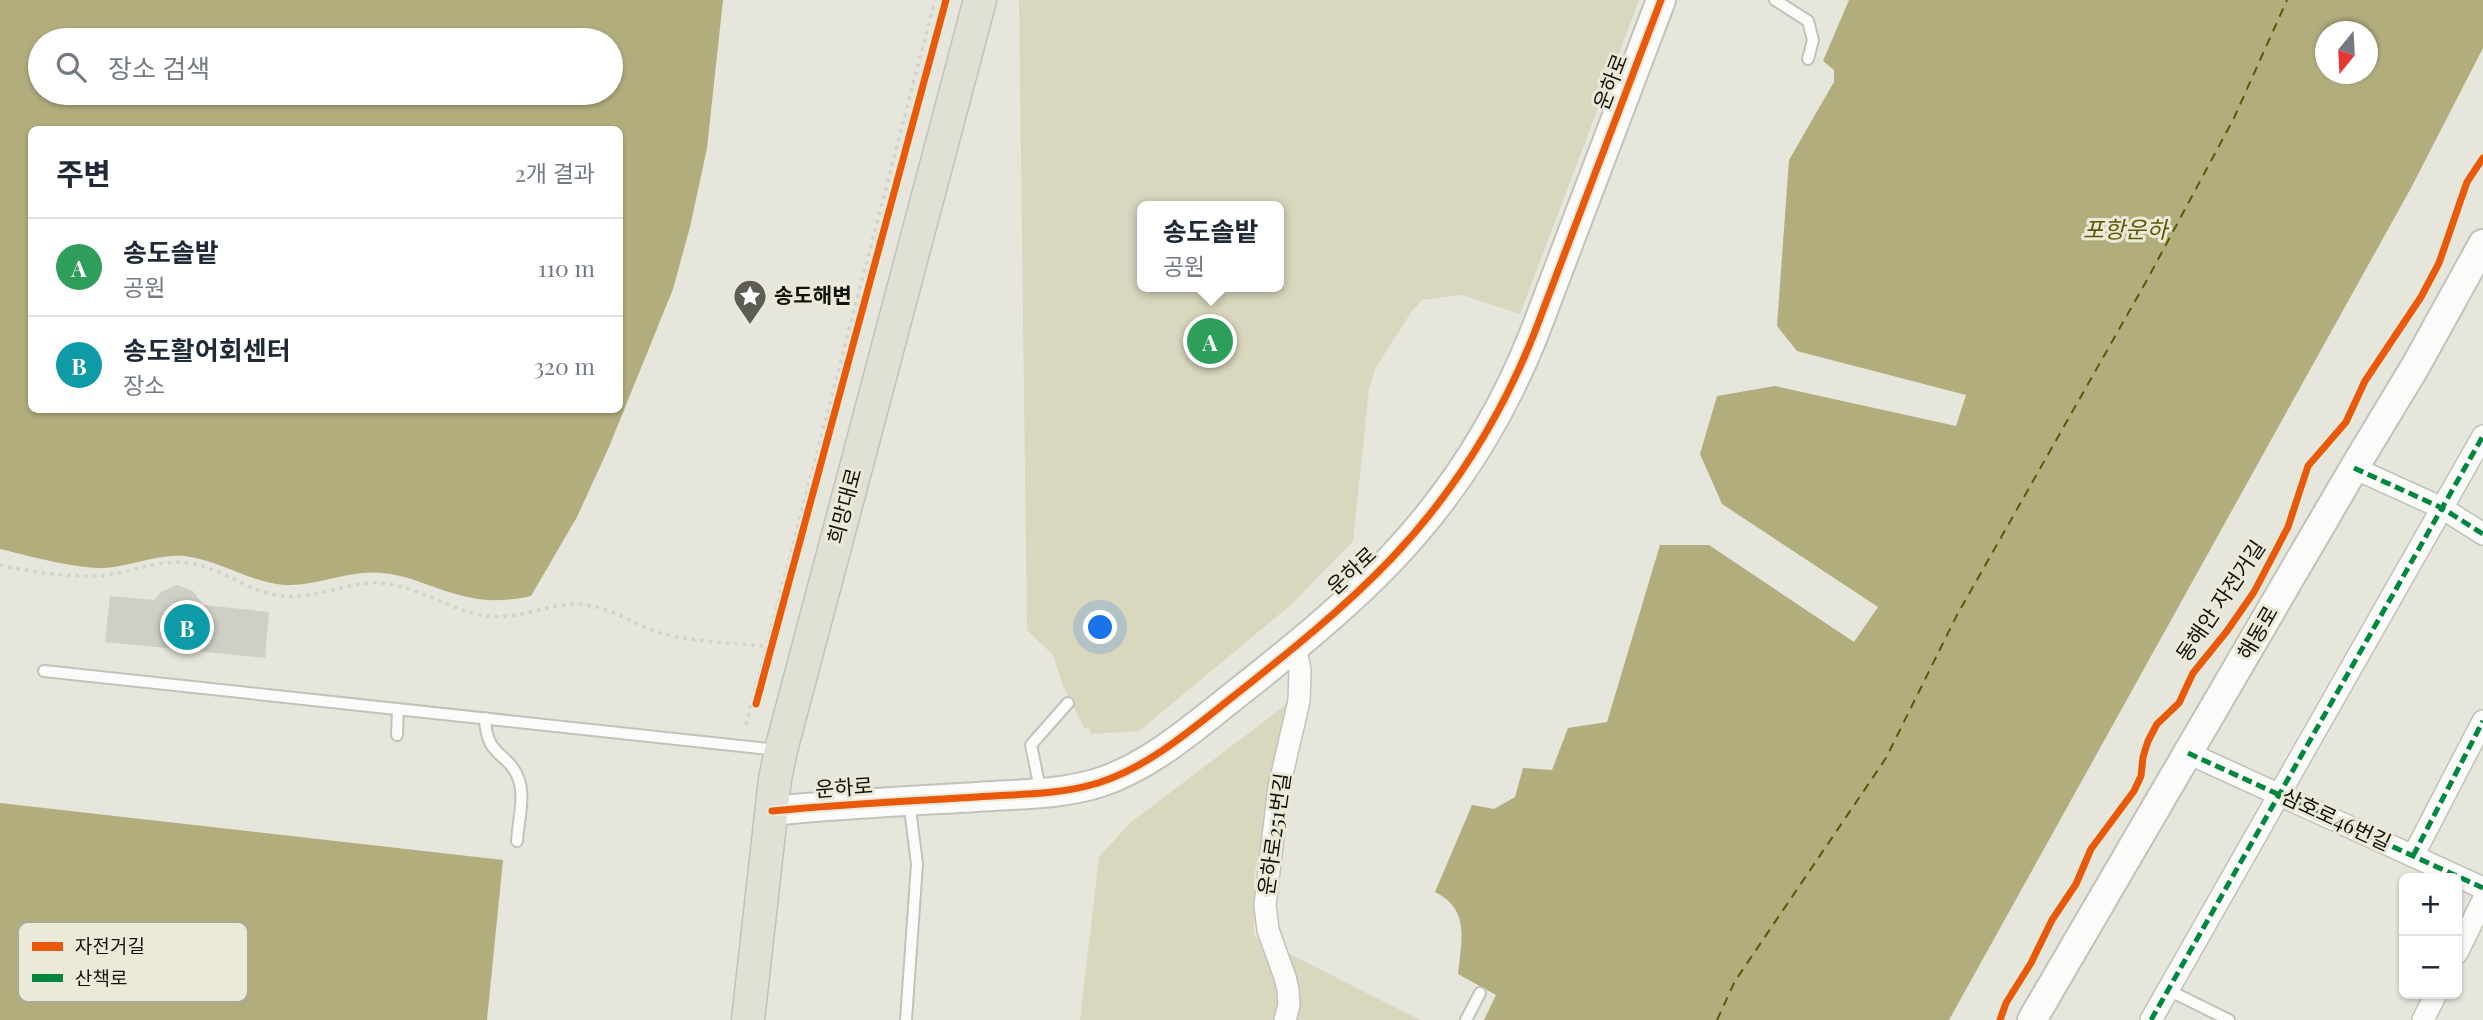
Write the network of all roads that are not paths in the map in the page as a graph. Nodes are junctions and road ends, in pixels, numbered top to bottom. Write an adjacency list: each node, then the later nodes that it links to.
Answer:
1 (980, 0): 17 (main road, 희망대로)
2 (1661, 0): 10 (street, 운하로)
3 (1775, 0): 4 (lane)
4 (1808, 59)
5 (2483, 244): 7 (street, 해동로)
6 (2483, 436): 8 (street)
7 (2354, 468): 8 (street); 18 (street, 해동로)
8 (2442, 508): 9 (street); 20 (street)
9 (2483, 534)
10 (1295, 646): 19 (street, 운하로); 33 (street, 운하로251번길)
11 (44, 671): 13 (lane)
12 (1068, 703): 19 (lane)
13 (398, 709): 14 (lane); 16 (lane)
14 (485, 718): 17 (lane); 23 (lane)
15 (2483, 722): 24 (street)
16 (397, 734)
17 (781, 750): 22 (main road, 희망대로)
18 (2188, 753): 20 (street, 삼호로46번길); 35 (street, 해동로)
19 (1041, 793): 21 (street, 운하로)
20 (2280, 795): 24 (street, 삼호로46번길); 28 (street)
21 (909, 801): 22 (street, 운하로); 32 (lane)
22 (772, 811): 31 (main road, 희망대로)
23 (517, 841)
24 (2413, 856): 25 (street, 삼호로46번길)
25 (2483, 888)
26 (2483, 900): 27 (street)
27 (2462, 943)
28 (2168, 990): 36 (street); 37 (lane)
29 (1480, 993): 34 (lane)
30 (2434, 999): 38 (street)
31 (748, 1020)
32 (906, 1020)
33 (1285, 1020)
34 (1466, 1020)
35 (2032, 1020)
36 (2151, 1020)
37 (2229, 1020)
38 (2423, 1020)

